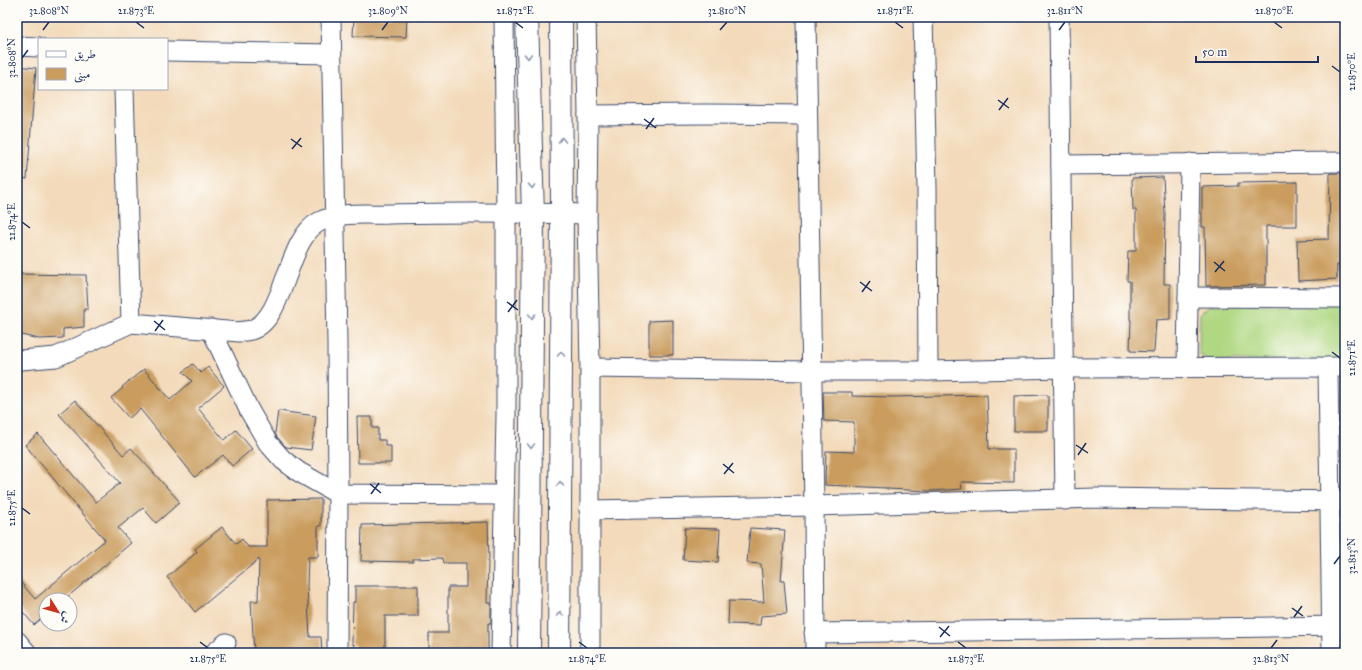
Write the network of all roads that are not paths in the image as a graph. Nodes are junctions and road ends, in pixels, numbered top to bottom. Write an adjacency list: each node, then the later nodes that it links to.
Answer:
1 (331, 17): 12 (street)
2 (504, 17): 19 (street)
3 (527, 17): 21 (street, one-way to 21)
4 (561, 17): 20 (street, one-way to 4)
5 (586, 17): 14 (street)
6 (806, 17): 15 (street)
7 (923, 17): 34 (street)
8 (1059, 17): 18 (street)
9 (17, 46): 10 (street)
10 (38, 47)
11 (168, 51): 12 (street)
12 (331, 54): 23 (street)
13 (124, 90): 26 (street)
14 (588, 115): 15 (street); 22 (street)
15 (807, 115): 33 (street)
16 (1345, 162): 17 (street)
17 (1190, 163): 18 (street); 24 (street)
18 (1061, 165): 32 (street)
19 (506, 213): 21 (street); 23 (street); 36 (street)
20 (562, 213): 21 (street); 22 (street); 48 (street, one-way to 20)
21 (533, 214): 47 (street, one-way to 47)
22 (588, 214): 31 (street)
23 (334, 216): 27 (street); 35 (street)
24 (1188, 297): 25 (street); 29 (street)
25 (1345, 298)
26 (131, 323): 27 (street); 28 (street)
27 (211, 330): 35 (street)
28 (17, 359)
29 (1187, 367): 30 (street); 32 (street)
30 (1336, 367): 38 (street)
31 (590, 368): 33 (street); 40 (street)
32 (1063, 368): 34 (street); 37 (street)
33 (812, 371): 34 (street); 39 (street)
34 (928, 371)
35 (338, 494): 36 (street); 45 (street)
36 (504, 495): 46 (street)
37 (1065, 500): 38 (street); 39 (street)
38 (1337, 501): 41 (street)
39 (814, 506): 40 (street); 42 (street)
40 (589, 510): 49 (street)
41 (1338, 626): 42 (street); 51 (street)
42 (814, 633): 50 (street)
43 (17, 641): 44 (street)
44 (27, 653)
45 (337, 653)
46 (501, 653)
47 (529, 653)
48 (559, 653)
49 (590, 653)
50 (815, 653)
51 (1332, 653)

